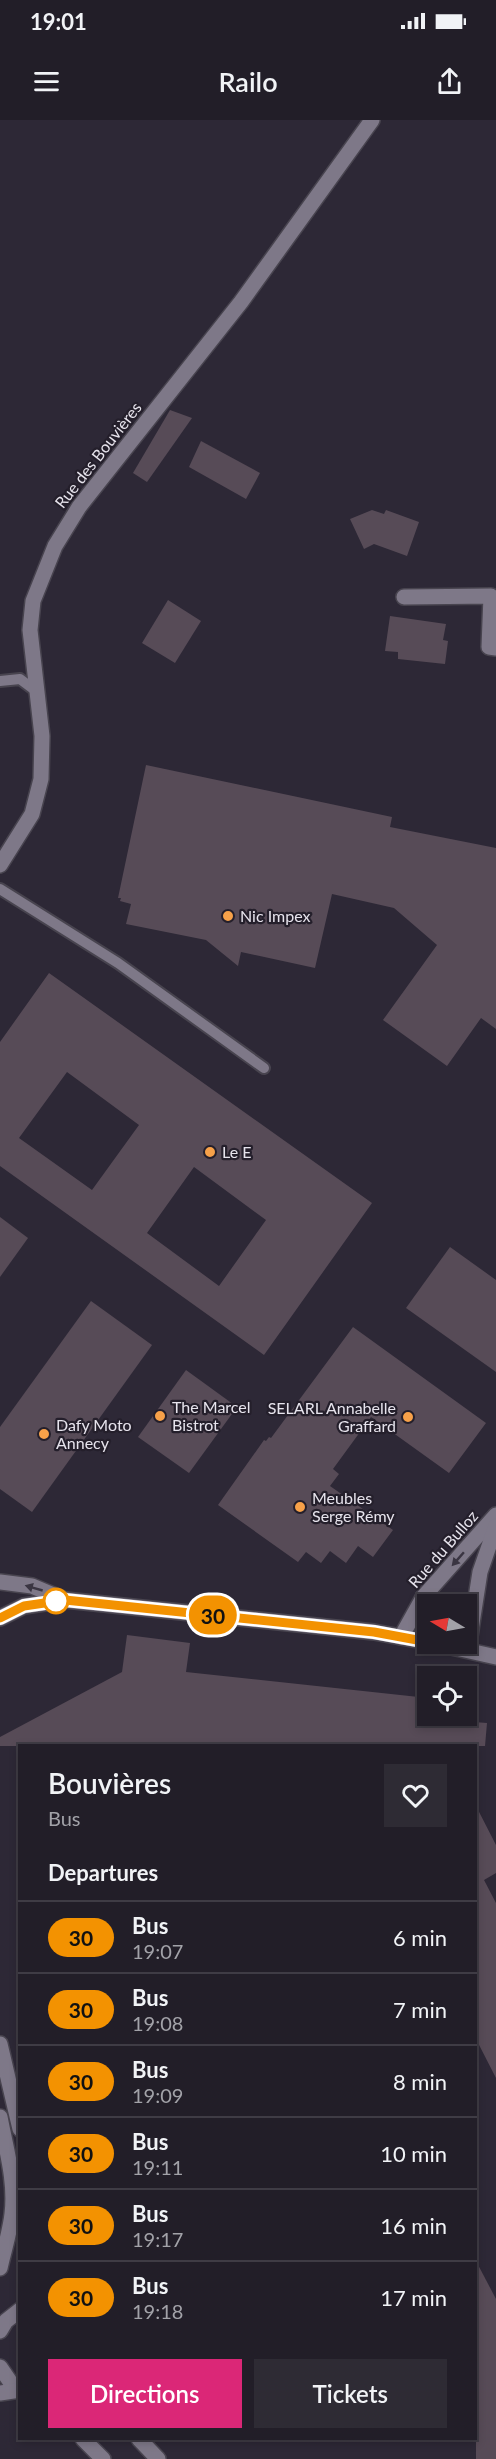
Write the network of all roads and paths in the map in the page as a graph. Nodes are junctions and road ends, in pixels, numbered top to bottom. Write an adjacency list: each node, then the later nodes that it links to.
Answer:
1 (372, 120): 5 (street, Rue des Bouvières)
2 (404, 597): 3 (street)
3 (496, 648)
4 (0, 681): 5 (lane)
5 (36, 691): 6 (street, Rue des Bouvières)
6 (0, 865)
7 (0, 889): 8 (lane)
8 (264, 1068)
9 (496, 1515): 15 (street, Rue du Bulloz, one-way to 15)
10 (496, 1526): 12 (street, Rue du Bulloz)
11 (0, 1582): 13 (street, one-way to 11)
12 (477, 1594)
13 (65, 1600): 14 (street); 15 (street)
14 (0, 1618)
15 (401, 1637): 16 (street)
16 (417, 1640)
17 (477, 1652): 18 (street)
18 (496, 1658)
19 (0, 2044): 21 (street)
20 (0, 2117): 22 (street)
21 (18, 2120)
22 (0, 2268)
23 (18, 2312): 24 (street)
24 (0, 2331)
25 (0, 2367): 26 (street)
26 (18, 2388)
27 (18, 2389): 28 (street)
28 (0, 2393)
29 (84, 2440): 31 (street)
30 (140, 2440): 32 (street)
31 (103, 2459)
32 (158, 2459)

